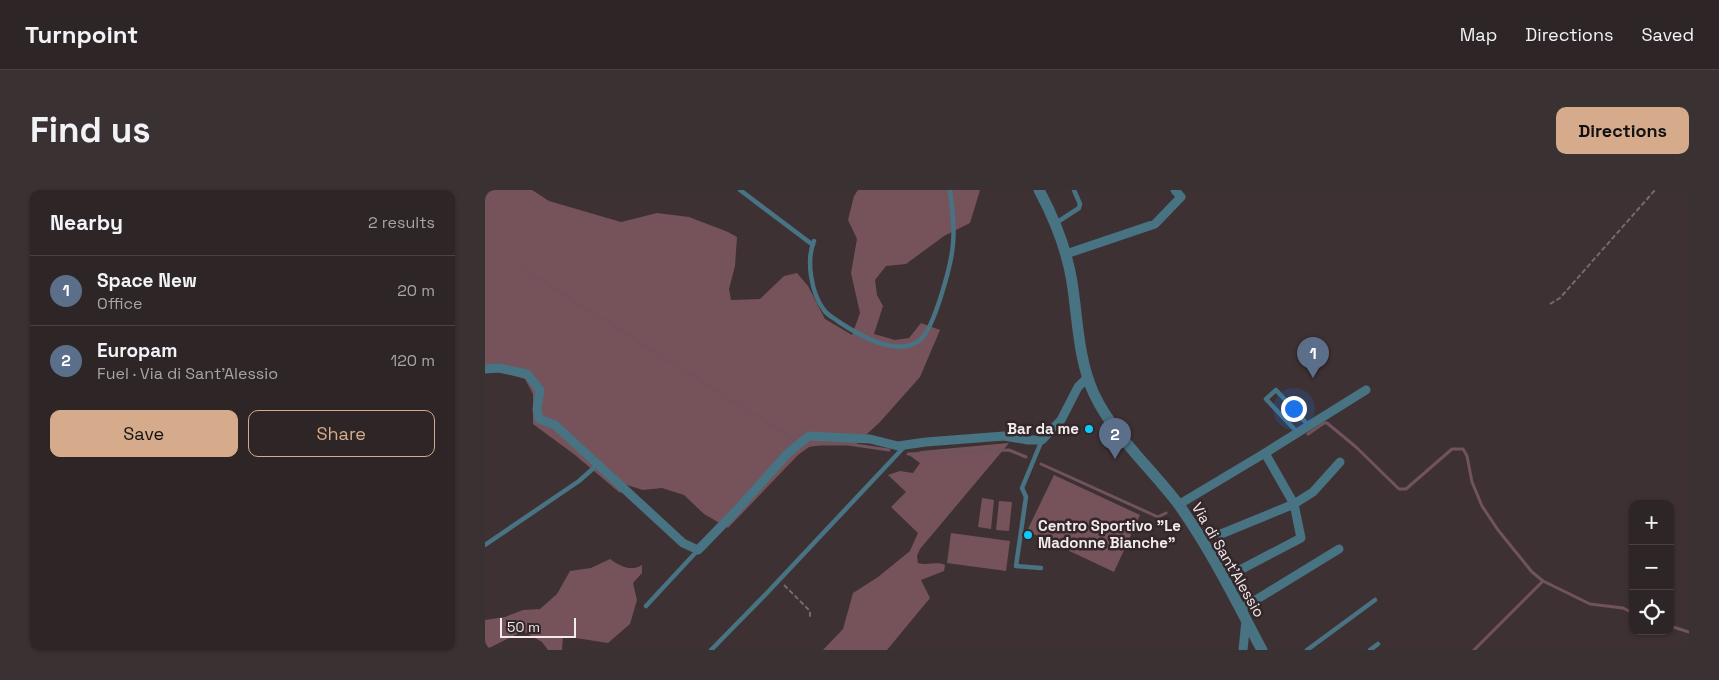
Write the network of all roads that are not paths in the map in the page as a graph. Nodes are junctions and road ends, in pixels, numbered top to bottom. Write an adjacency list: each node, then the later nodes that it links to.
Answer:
1 (740, 190): 2 (lane)
2 (950, 190)
3 (1039, 190): 6 (street, Via di Sant'Alessio)
4 (1074, 190): 6 (lane)
5 (1175, 190): 7 (street)
6 (1055, 224): 7 (street, Via di Sant'Alessio)
7 (1066, 254): 9 (street, Via di Sant'Alessio)
8 (485, 369): 17 (street)
9 (1087, 378): 13 (street); 19 (street, Via di Sant'Alessio)
10 (1366, 390): 11 (street)
11 (1309, 426): 12 (street); 12 (lane)
12 (1297, 433): 15 (street)
13 (1042, 440): 14 (street); 24 (lane)
14 (906, 445): 23 (street); 30 (lane)
15 (1265, 453): 18 (street); 19 (street)
16 (1341, 462): 18 (street)
17 (596, 464): 21 (lane); 23 (street)
18 (1293, 504): 20 (street); 25 (street)
19 (1178, 505): 28 (street, Via di Sant'Alessio)
20 (1221, 534)
21 (485, 545)
22 (1339, 549): 28 (street)
23 (698, 550): 27 (lane)
24 (1041, 568)
25 (1237, 571)
26 (1375, 600): 33 (lane)
27 (646, 606)
28 (1243, 614): 31 (street); 32 (street, Via di Sant'Alessio)
29 (1378, 644): 34 (lane)
30 (711, 650)
31 (1243, 650)
32 (1261, 650)
33 (1307, 650)
34 (1370, 650)

